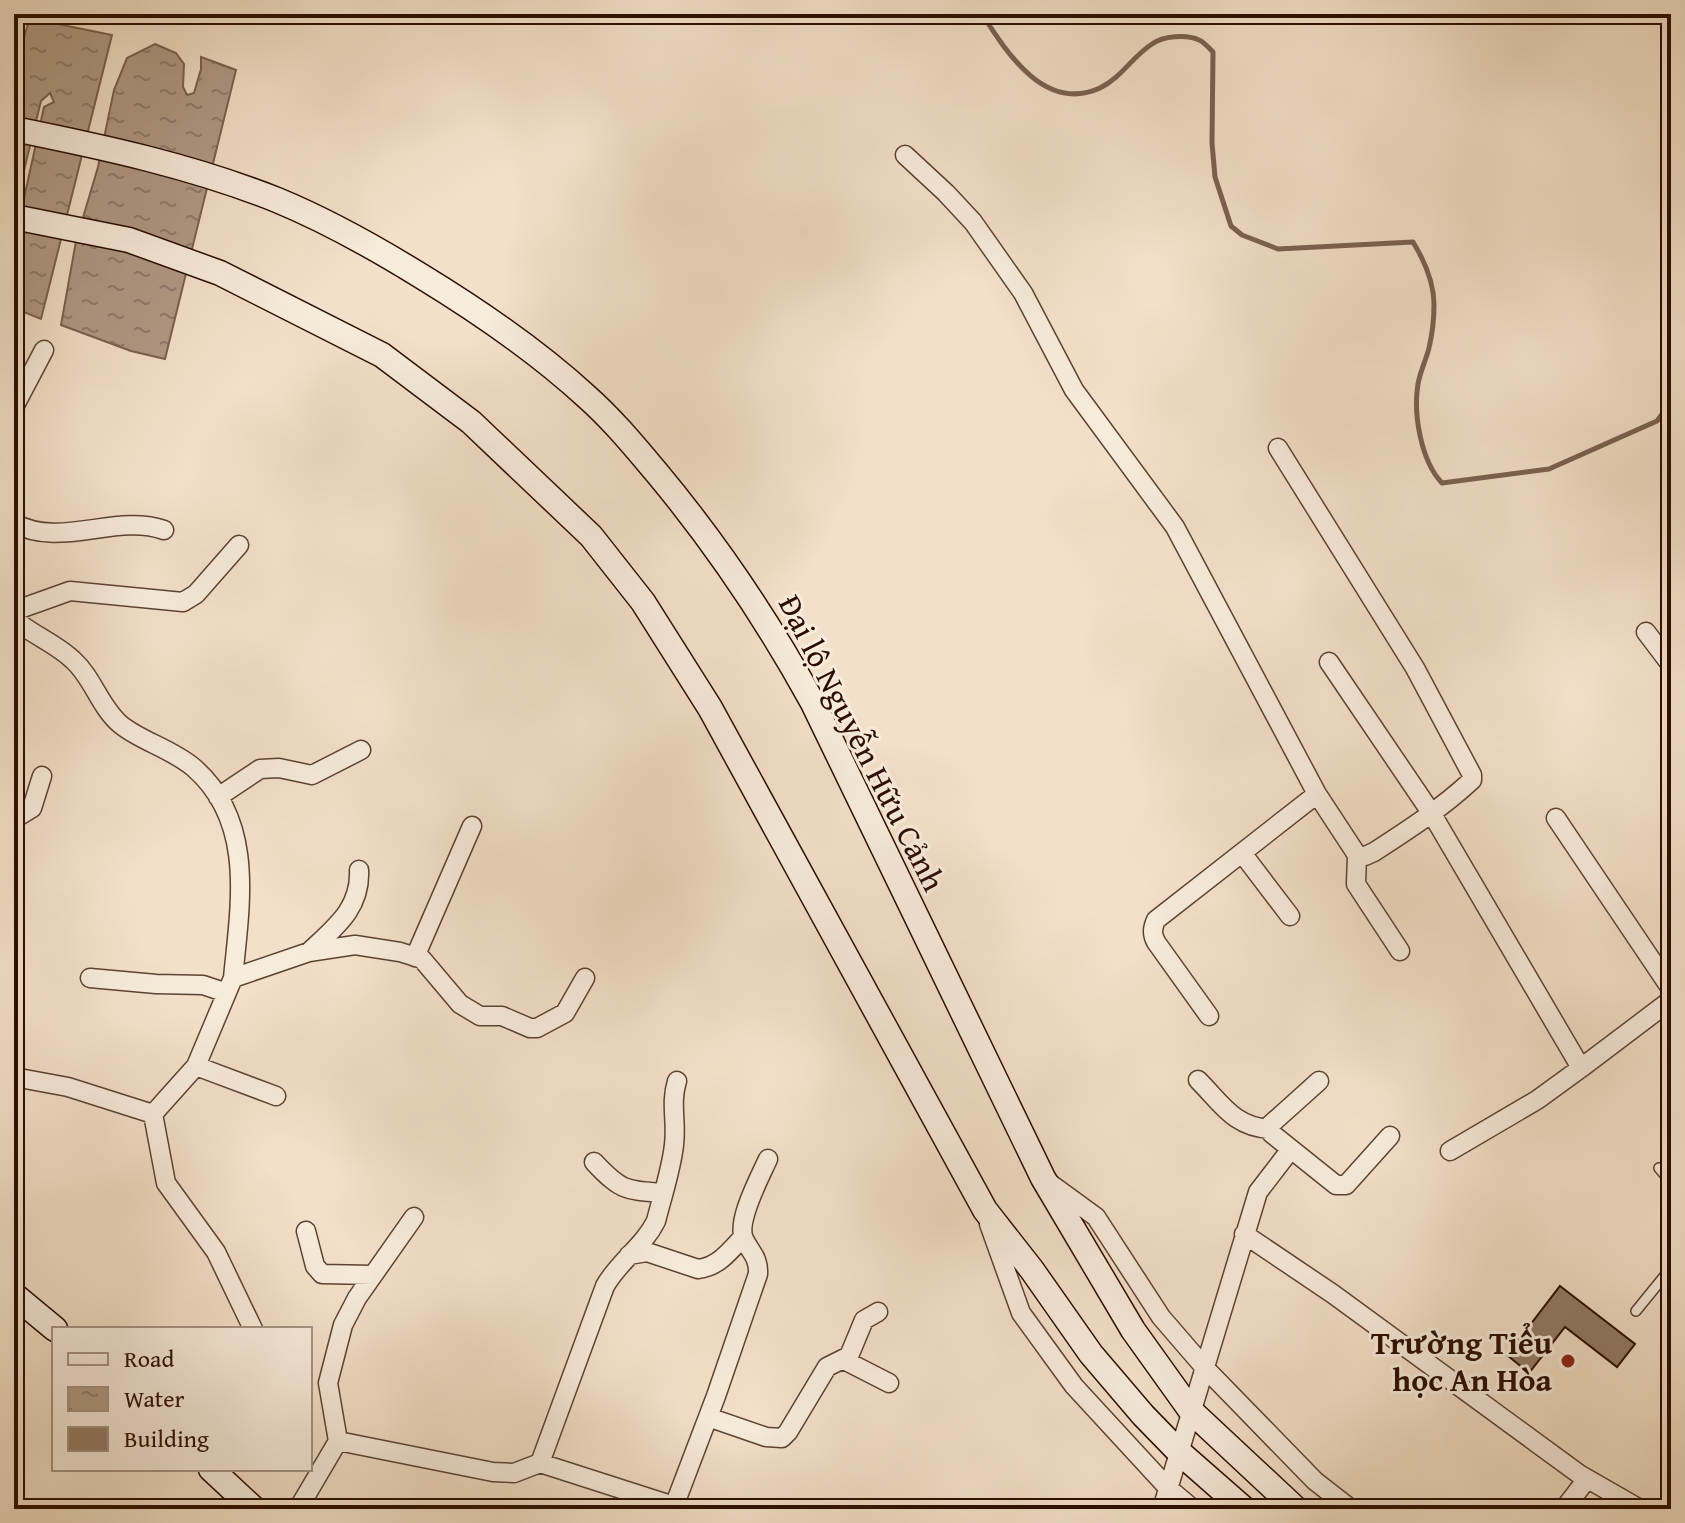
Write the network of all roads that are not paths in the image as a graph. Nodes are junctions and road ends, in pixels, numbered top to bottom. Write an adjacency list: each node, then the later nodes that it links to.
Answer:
1 (14, 129): 51 (main road, Đại lộ Nguyễn Hữu Cảnh)
2 (905, 155): 17 (street)
3 (14, 217): 54 (main road)
4 (44, 350): 5 (street)
5 (14, 407)
6 (1278, 448): 19 (street)
7 (14, 523): 8 (street)
8 (164, 530)
9 (239, 545): 10 (street)
10 (14, 611)
11 (14, 619): 18 (street)
12 (1646, 632): 14 (street)
13 (1329, 662): 19 (street)
14 (1671, 665)
15 (361, 750): 18 (street)
16 (42, 776): 21 (street)
17 (1317, 794): 23 (street); 24 (street)
18 (218, 797): 32 (street)
19 (1432, 814): 24 (street); 37 (street)
20 (1556, 818): 33 (street)
21 (14, 819)
22 (472, 826): 29 (street)
23 (1242, 853): 26 (street); 35 (street)
24 (1357, 855): 27 (street)
25 (359, 870): 28 (street)
26 (1290, 916)
27 (1400, 951)
28 (309, 952): 29 (street); 32 (street)
29 (415, 957): 31 (street)
30 (90, 978): 32 (street)
31 (585, 978)
32 (228, 985): 36 (street)
33 (1671, 989)
34 (1671, 1000): 37 (street)
35 (1209, 1016)
36 (196, 1066): 42 (street); 43 (street)
37 (1581, 1068): 47 (street)
38 (14, 1077): 43 (street)
39 (1198, 1080): 44 (street)
40 (677, 1081): 53 (street)
41 (1319, 1081): 44 (street)
42 (276, 1096)
43 (153, 1114): 66 (street)
44 (1270, 1129): 46 (street)
45 (1390, 1136): 46 (street)
46 (1291, 1149): 57 (street)
47 (1450, 1151)
48 (768, 1159): 58 (street)
49 (594, 1162): 53 (street)
50 (1659, 1168): 52 (lane)
51 (1043, 1178): 68 (street); 70 (main road, Đại lộ Nguyễn Hữu Cảnh)
52 (1671, 1182)
53 (663, 1193): 59 (street)
54 (985, 1210): 73 (main road); 78 (street)
55 (414, 1217): 61 (street)
56 (306, 1231): 61 (street)
57 (1244, 1234): 68 (street); 77 (street)
58 (743, 1237): 59 (street); 71 (street)
59 (629, 1255): 74 (street)
60 (1671, 1268): 63 (lane)
61 (373, 1275): 72 (street)
62 (14, 1295): 65 (main road)
63 (1636, 1311)
64 (878, 1312): 67 (street)
65 (53, 1327)
66 (252, 1327)
67 (844, 1360): 69 (street); 71 (street)
68 (1205, 1368): 70 (street); 86 (street)
69 (889, 1383)
70 (1191, 1411): 73 (street); 85 (main road, Đại lộ Nguyễn Hữu Cảnh)
71 (708, 1417): 79 (street)
72 (338, 1441): 74 (street); 75 (street)
73 (1179, 1452): 78 (street); 84 (main road)
74 (540, 1463): 79 (street)
75 (315, 1467): 81 (street)
76 (213, 1471): 80 (main road)
77 (1587, 1479): 87 (street); 88 (street)
78 (1168, 1488): 82 (street); 83 (street)
79 (673, 1507)
80 (254, 1509)
81 (298, 1509)
82 (1162, 1509)
83 (1193, 1509)
84 (1244, 1509)
85 (1296, 1509)
86 (1351, 1509)
87 (1564, 1509)
88 (1640, 1509)

